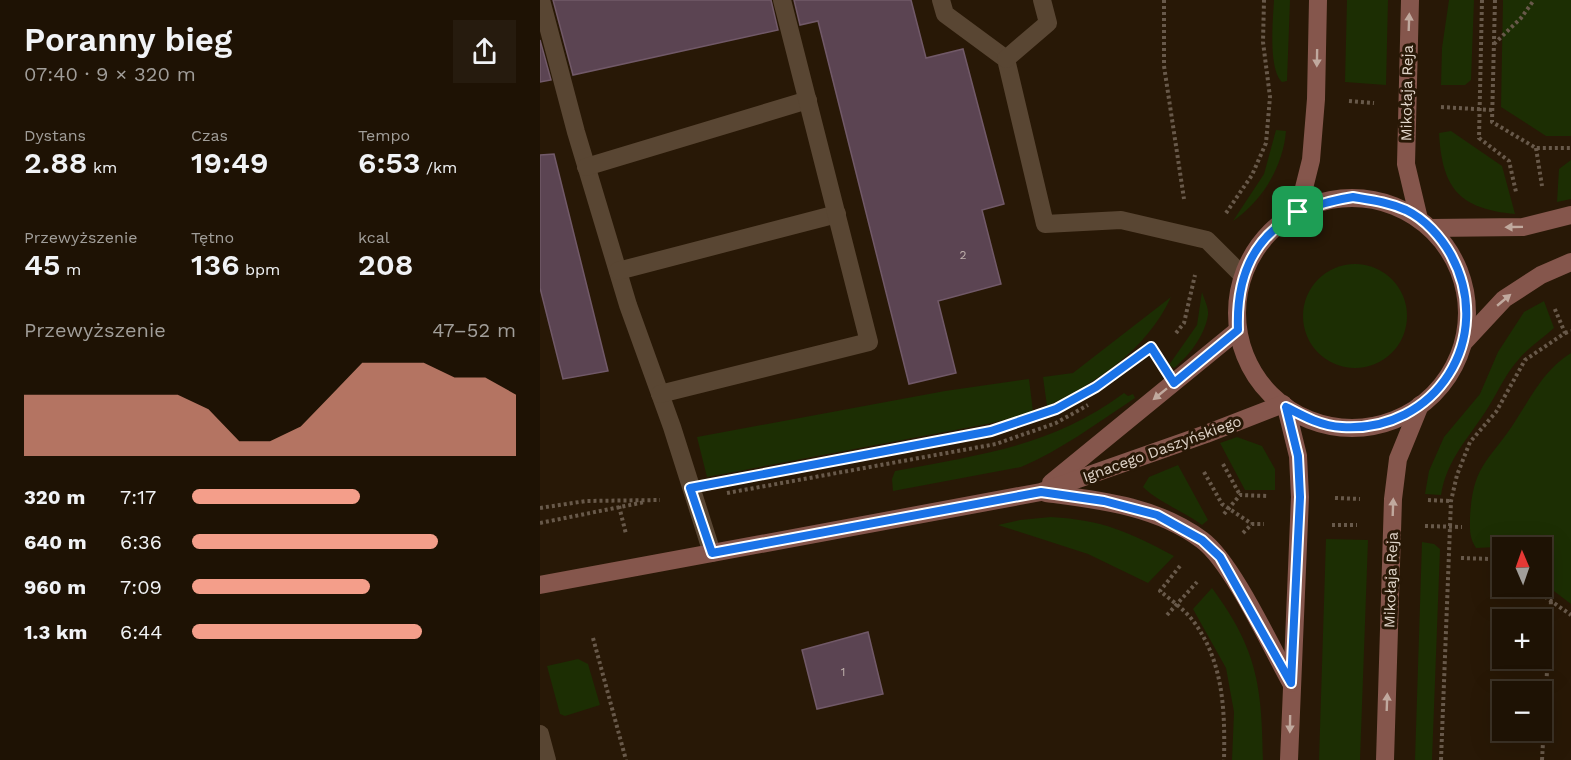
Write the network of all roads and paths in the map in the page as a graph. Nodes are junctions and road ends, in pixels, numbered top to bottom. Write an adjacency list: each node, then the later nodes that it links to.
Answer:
1 (541, 0): 16 (street)
2 (783, 0): 14 (street)
3 (941, 0): 13 (street)
4 (1042, 0): 13 (street)
5 (1164, 0): 22 (path)
6 (1264, 0): 22 (path)
7 (1318, 0): 17 (street, one-way to 17)
8 (1410, 0): 20 (street, Mikołaja Reja, one-way to 8)
9 (1482, 0): 21 (path)
10 (1495, 0): 12 (path)
11 (1534, 0): 12 (path)
12 (1494, 45): 15 (path)
13 (1006, 59): 22 (street)
14 (808, 100): 16 (street); 18 (street)
15 (1571, 148)
16 (586, 167): 24 (street)
17 (1298, 212): 20 (street); 26 (street)
18 (837, 214): 24 (street); 33 (street)
19 (1571, 215): 21 (street)
20 (1425, 224): 21 (street, one-way to 20); 31 (street)
21 (1523, 227)
22 (1198, 238): 26 (street); 30 (path)
23 (1571, 262): 25 (street)
24 (618, 271): 33 (street)
25 (1541, 275): 29 (path); 31 (street, one-way to 25)
26 (1243, 276): 27 (street)
27 (1238, 330): 35 (street); 38 (street, Ignacego Daszyńskiego, one-way to 38)
28 (1571, 331): 29 (path)
29 (1565, 333): 58 (path)
30 (1171, 340)
31 (1464, 342): 36 (street)
32 (1165, 349): 39 (path)
33 (660, 394): 39 (street)
34 (1094, 402): 39 (path)
35 (1284, 405): 36 (street); 37 (street, Ignacego Daszyńskiego); 52 (street)
36 (1420, 405): 57 (street, Mikołaja Reja, one-way to 36)
37 (1206, 434): 38 (street, Ignacego Daszyńskiego); 40 (path)
38 (1041, 492): 44 (street, Ignacego Daszyńskiego); 52 (street, Ignacego Daszyńskiego)
39 (693, 494): 41 (path); 41 (path); 44 (street)
40 (1239, 495)
41 (654, 501): 42 (path); 43 (path)
42 (540, 508)
43 (540, 523)
44 (712, 553): 47 (street, Ignacego Daszyńskiego)
45 (1461, 558): 46 (path)
46 (1492, 560)
47 (540, 585)
48 (1545, 597): 49 (path)
49 (1551, 601): 50 (path); 59 (path)
50 (1571, 615)
51 (593, 638): 55 (path)
52 (1291, 683): 56 (street, one-way to 56)
53 (540, 734): 54 (street)
54 (547, 760)
55 (626, 760)
56 (1288, 760)
57 (1385, 760)
58 (1442, 760)
59 (1542, 760)

